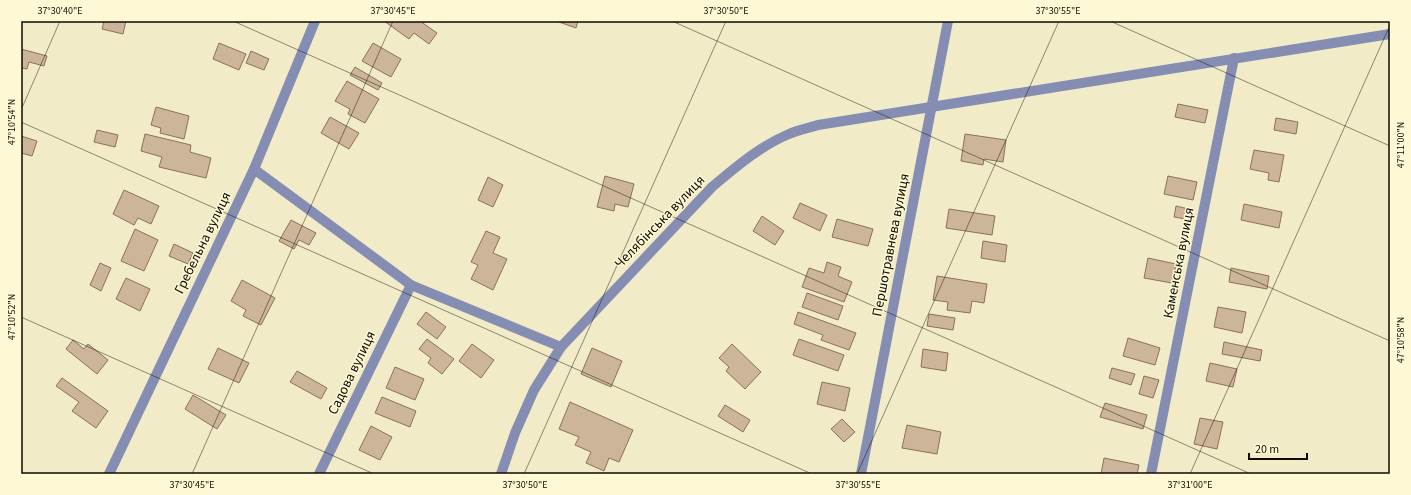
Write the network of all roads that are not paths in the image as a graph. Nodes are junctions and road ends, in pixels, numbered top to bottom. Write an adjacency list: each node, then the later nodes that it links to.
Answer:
1 (315, 21): 6 (street, Гребельна вулиця)
2 (948, 21): 5 (street, Першотравнева вулиця)
3 (1390, 34): 4 (street, Челябінська вулиця)
4 (1234, 58): 5 (street, Челябінська вулиця); 13 (street, Каменська вулиця)
5 (932, 106): 8 (street, Челябінська вулиця); 12 (street, Першотравнева вулиця)
6 (254, 169): 7 (street); 9 (street, Гребельна вулиця)
7 (411, 285): 8 (street); 10 (street, Садова вулиця)
8 (560, 347): 11 (street, Челябінська вулиця)
9 (109, 474)
10 (319, 474)
11 (501, 474)
12 (861, 474)
13 (1152, 474)

